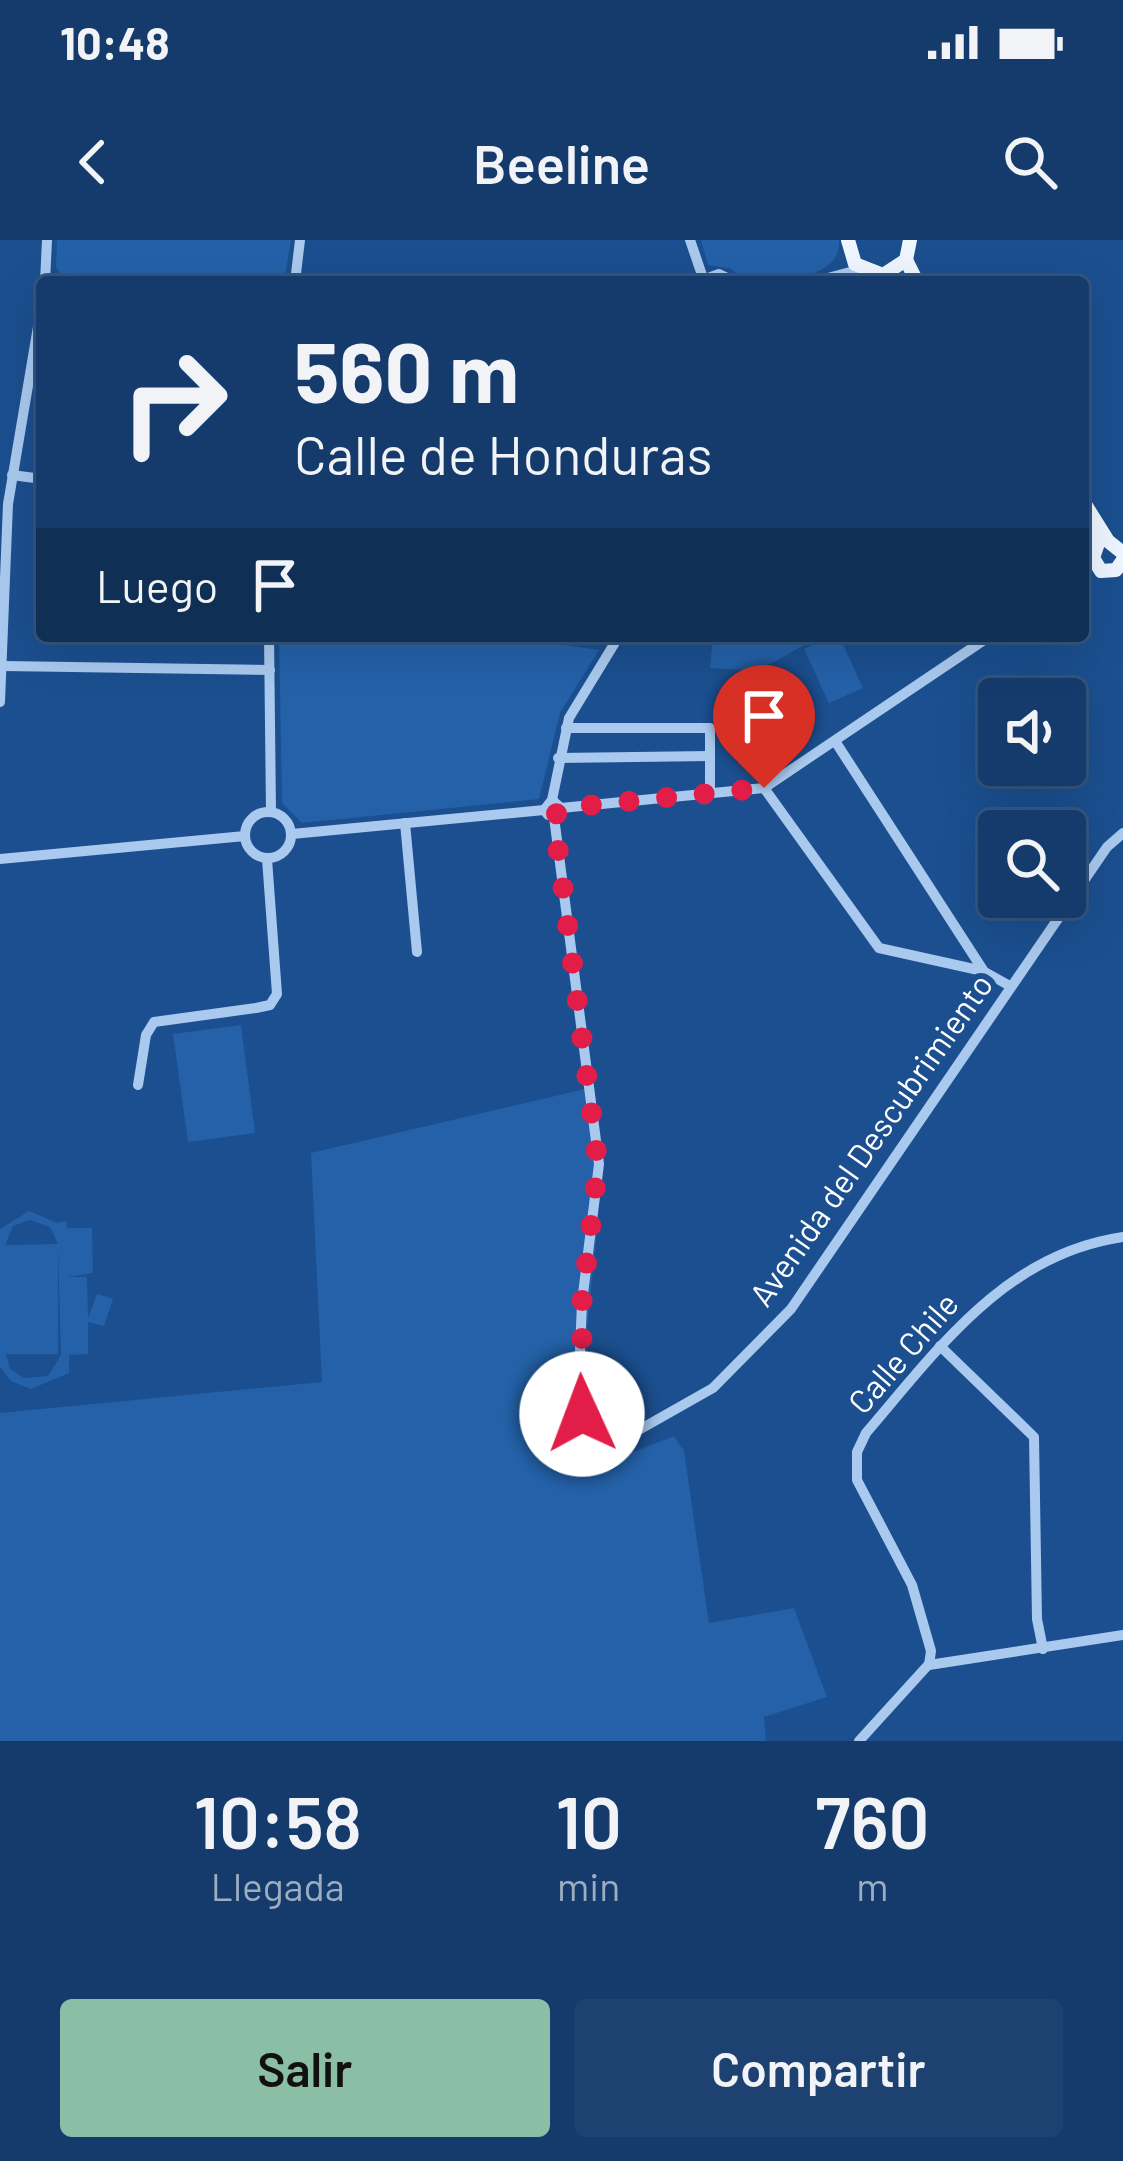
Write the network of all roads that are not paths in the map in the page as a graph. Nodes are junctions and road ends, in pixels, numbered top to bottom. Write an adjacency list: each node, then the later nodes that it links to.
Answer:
1 (47, 240): 8 (street)
2 (300, 240): 9 (street)
3 (690, 240): 10 (street)
4 (910, 240): 6 (main road)
5 (848, 246): 7 (main road); 11 (street)
6 (906, 260): 13 (main road); 14 (main road)
7 (861, 269): 11 (street); 12 (main road)
8 (45, 276)
9 (296, 276)
10 (700, 276)
11 (832, 276)
12 (892, 276)
13 (898, 276)
14 (914, 276)
15 (36, 337): 16 (street)
16 (12, 475): 17 (street); 27 (street)
17 (36, 478)
18 (1089, 517): 20 (main road)
19 (1089, 529): 20 (main road)
20 (1100, 547): 21 (street); 22 (main road); 22 (main road)
21 (1089, 563)
22 (1118, 563): 23 (main road)
23 (1123, 585)
24 (269, 642): 28 (street)
25 (616, 642): 30 (street)
26 (981, 642): 31 (street)
27 (3, 667): 28 (street); 29 (street)
28 (270, 670): 37 (street)
29 (0, 702)
30 (566, 728): 32 (street); 33 (street)
31 (835, 741): 34 (street); 45 (street)
32 (710, 757): 33 (street); 35 (street)
33 (558, 758): 36 (street)
34 (764, 788): 35 (street); 45 (street)
35 (710, 794): 36 (street)
36 (553, 809): 38 (street); 46 (street, Avenida del Descubrimiento)
37 (272, 812): 40 (street); 41 (street)
38 (405, 823): 40 (street); 44 (street)
39 (1123, 833): 46 (street, Avenida del Descubrimiento)
40 (292, 834): 43 (street)
41 (245, 836): 42 (street); 43 (street)
42 (0, 859)
43 (267, 859): 47 (street)
44 (417, 952)
45 (983, 970): 46 (street)
46 (1010, 986)
47 (138, 1085)
48 (1123, 1237): 49 (street, Calle Chile)
49 (940, 1346): 51 (street); 52 (street, Calle Chile)
50 (1123, 1635): 51 (street)
51 (1043, 1649): 52 (street)
52 (934, 1658): 53 (street)
53 (859, 1741)

